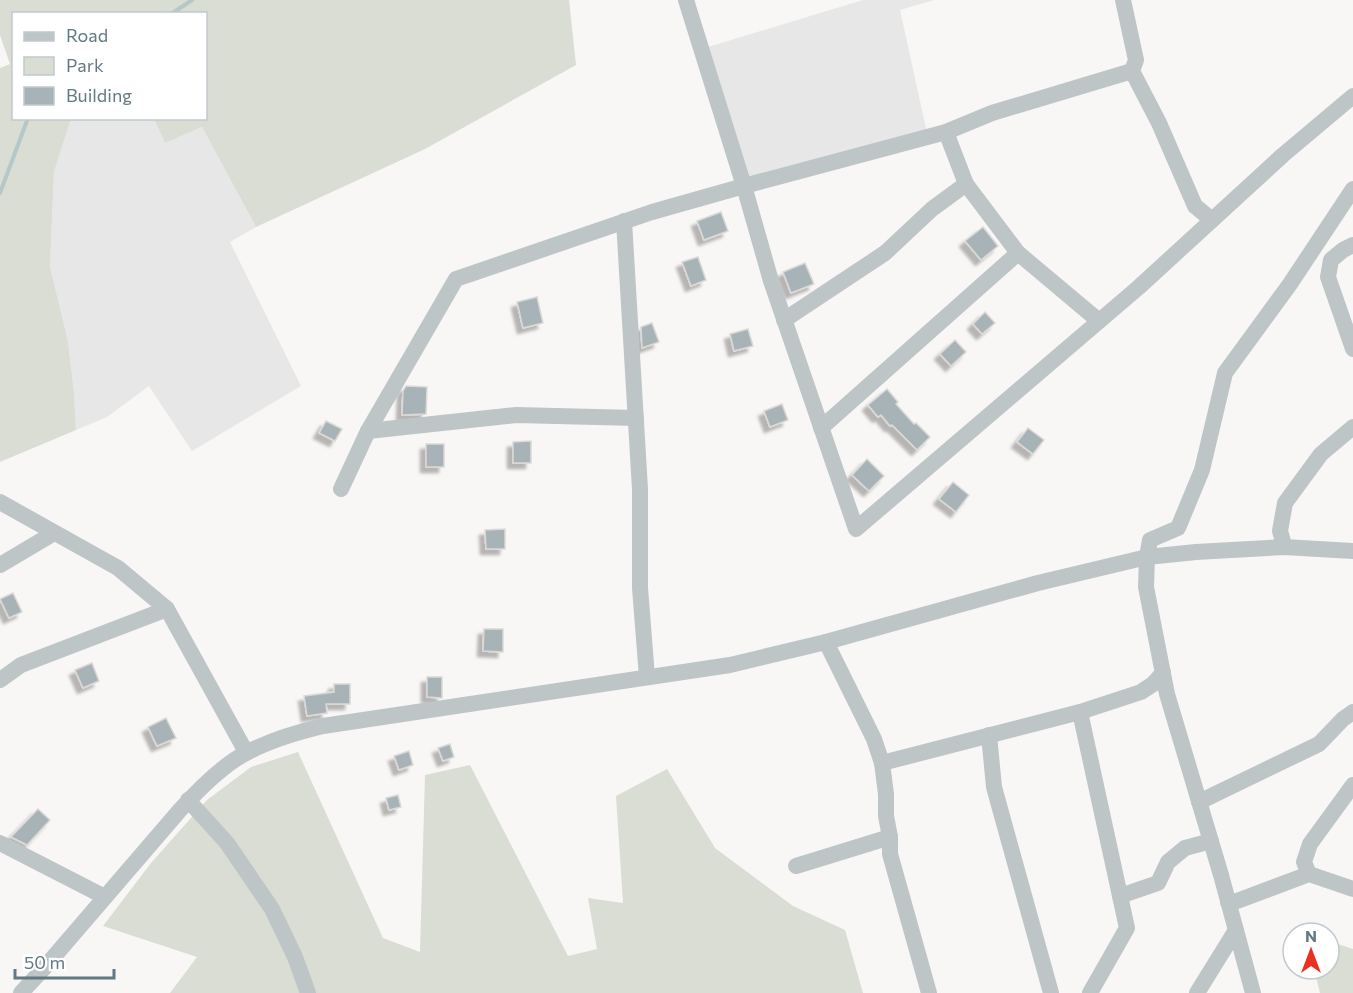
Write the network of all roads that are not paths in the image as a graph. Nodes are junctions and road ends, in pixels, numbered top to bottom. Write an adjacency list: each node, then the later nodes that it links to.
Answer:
1 (686, 0): 7 (street)
2 (1123, 0): 3 (street)
3 (1132, 71): 5 (street); 9 (street)
4 (1353, 96): 9 (street)
5 (946, 132): 6 (street); 7 (street)
6 (966, 184): 12 (street); 13 (street)
7 (744, 186): 10 (street); 13 (street)
8 (1353, 189): 25 (street)
9 (1212, 220): 14 (street)
10 (624, 221): 16 (street); 19 (street)
11 (1353, 246): 15 (street)
12 (1018, 253): 14 (street); 18 (street)
13 (784, 320): 18 (street)
14 (1099, 321): 18 (street)
15 (1353, 349)
16 (636, 418): 19 (street); 30 (street)
17 (1353, 427): 23 (street)
18 (821, 428)
19 (368, 431): 20 (street)
20 (341, 489)
21 (0, 502): 22 (street)
22 (54, 533): 26 (street); 27 (street)
23 (1284, 547): 24 (street); 25 (street)
24 (1353, 551)
25 (1147, 557): 28 (street); 29 (street)
26 (0, 565)
27 (167, 609): 31 (street); 35 (street)
28 (826, 642): 30 (street); 36 (street)
29 (1163, 673): 32 (street); 39 (street)
30 (647, 677): 35 (street)
31 (0, 680)
32 (1080, 712): 34 (street); 46 (street)
33 (1353, 712): 39 (street)
34 (988, 735): 36 (street); 53 (street)
35 (246, 752): 38 (street)
36 (882, 764): 40 (street)
37 (1353, 784): 44 (street)
38 (188, 800): 47 (street); 51 (street)
39 (1199, 802): 41 (street)
40 (890, 837): 43 (street); 52 (street)
41 (1211, 841): 46 (street); 48 (street)
42 (0, 843): 47 (street)
43 (795, 866)
44 (1309, 874): 45 (street); 48 (street)
45 (1353, 889)
46 (1120, 896): 54 (street)
47 (105, 897): 50 (street)
48 (1228, 902): 49 (street)
49 (1236, 930): 55 (street); 56 (street)
50 (21, 993)
51 (308, 993)
52 (929, 993)
53 (1051, 993)
54 (1090, 993)
55 (1197, 993)
56 (1253, 993)

